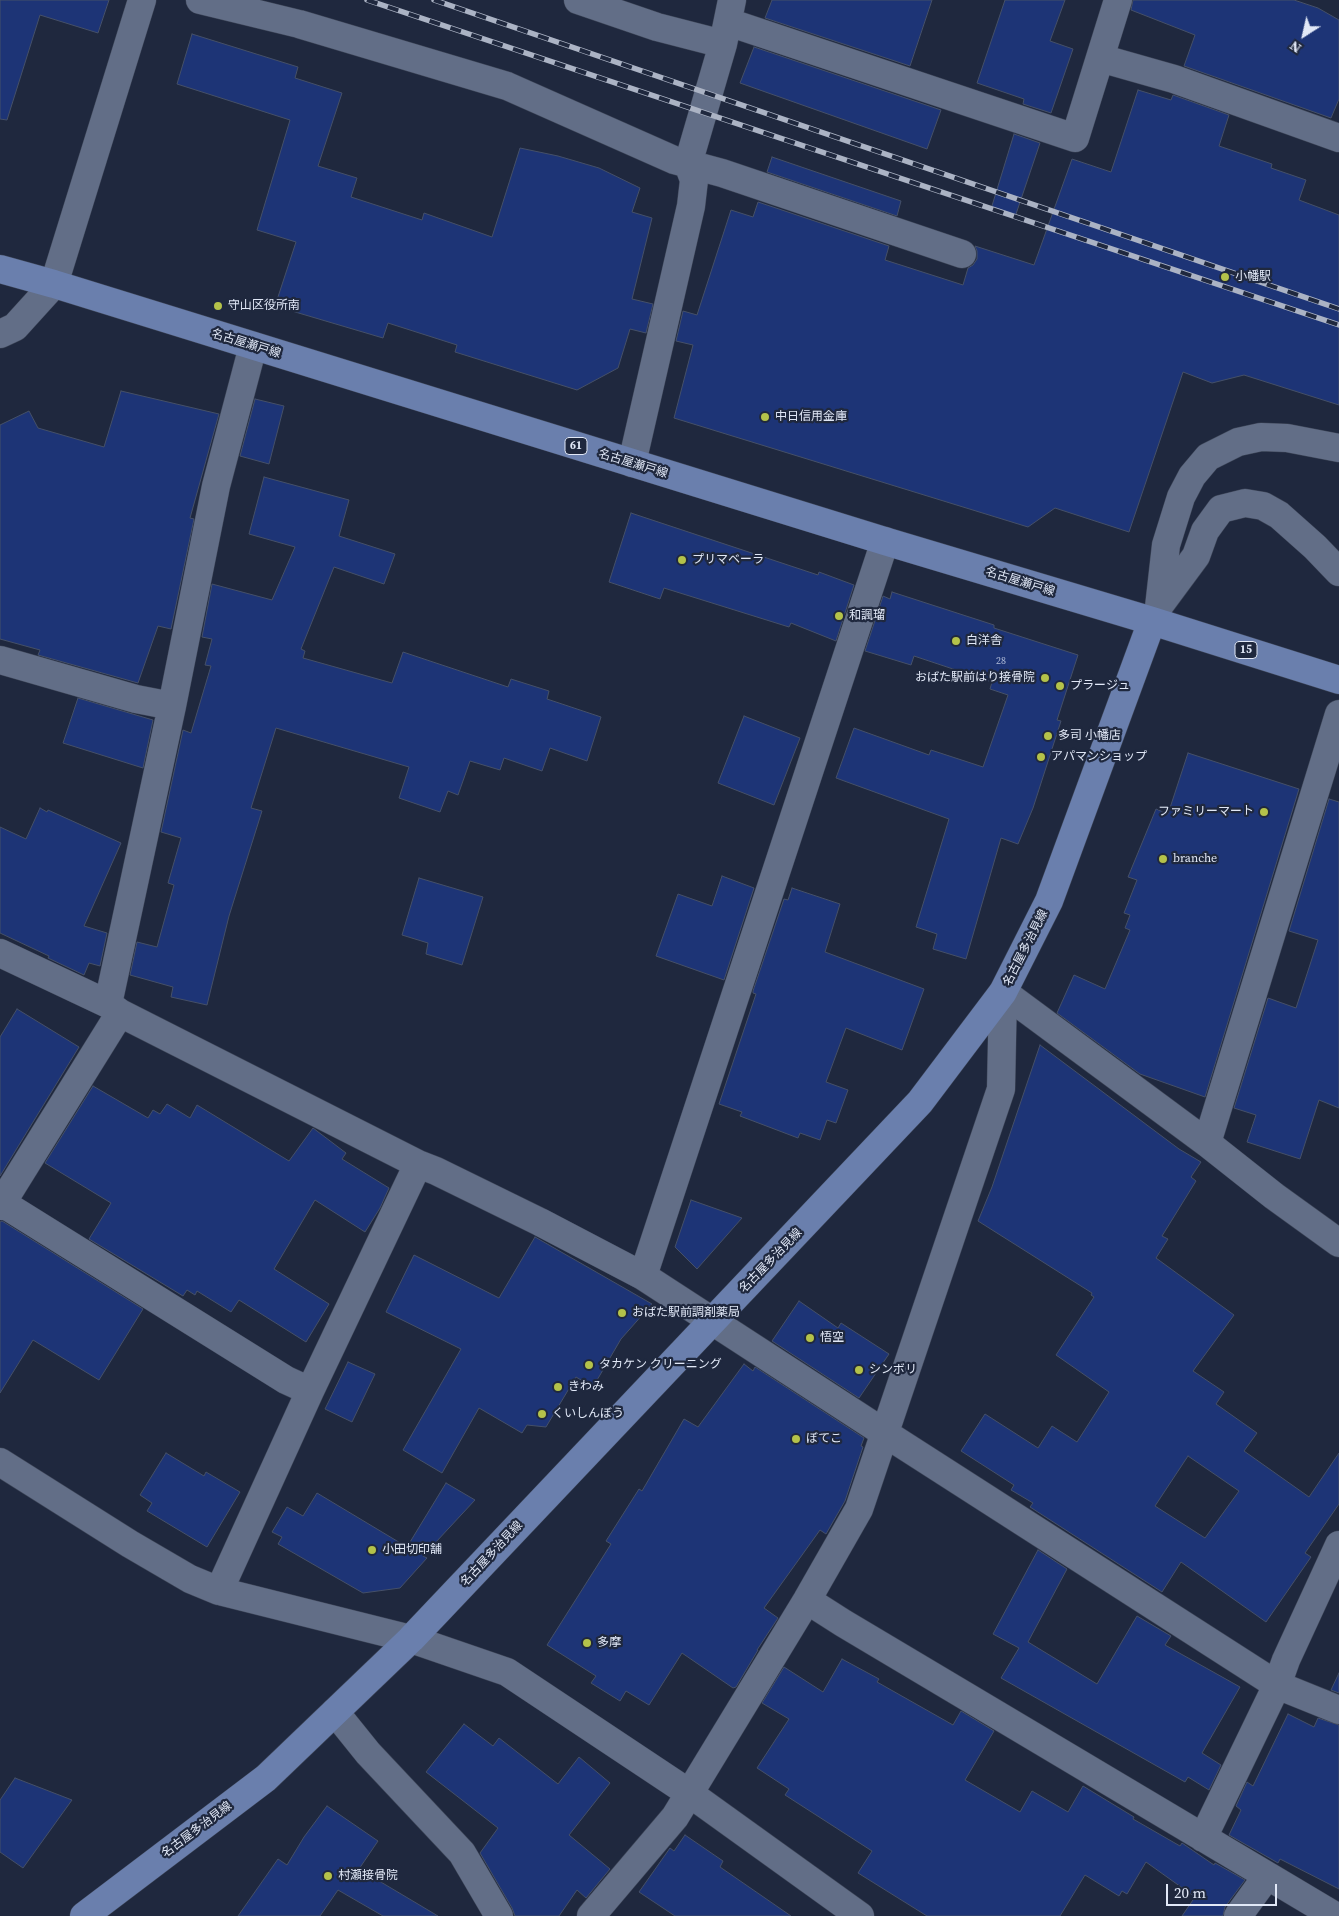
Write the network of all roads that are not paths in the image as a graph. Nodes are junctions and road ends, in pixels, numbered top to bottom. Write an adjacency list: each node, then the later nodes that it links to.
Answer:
1 (142, 0): 11 (street)
2 (200, 0): 8 (street)
3 (578, 0): 5 (street)
4 (1118, 0): 6 (street)
5 (728, 22): 6 (street); 8 (street)
6 (1100, 58): 7 (street)
7 (1339, 138)
8 (688, 164): 9 (street); 15 (street)
9 (962, 254)
10 (0, 269): 11 (main road, 名古屋瀬戸線 / 61)
11 (54, 284): 12 (street); 13 (main road, 名古屋瀬戸線 / 61)
12 (0, 334)
13 (252, 346): 15 (main road, 名古屋瀬戸線 / 61); 21 (street)
14 (1339, 448): 18 (street)
15 (632, 463): 16 (main road, 名古屋瀬戸線 / 61)
16 (885, 541): 18 (main road, 名古屋瀬戸線 / 61); 30 (street)
17 (1339, 572): 18 (street)
18 (1155, 614): 20 (main road, 15); 24 (main road, 名古屋多治見線)
19 (0, 660): 21 (street)
20 (1339, 680)
21 (172, 706): 25 (street)
22 (1339, 714): 26 (street)
23 (0, 953): 25 (street)
24 (1003, 992): 26 (street); 31 (main road, 名古屋多治見線); 33 (street)
25 (114, 1008): 27 (street); 28 (street)
26 (1208, 1143): 29 (street)
27 (418, 1164): 30 (street); 32 (street)
28 (1, 1205): 32 (street)
29 (1339, 1243)
30 (643, 1276): 31 (street)
31 (712, 1322): 33 (street); 38 (main road, 名古屋多治見線)
32 (310, 1391): 36 (street)
33 (886, 1434): 37 (street); 39 (street)
34 (0, 1462): 36 (street)
35 (1339, 1546): 39 (street)
36 (219, 1590): 38 (street)
37 (807, 1600): 42 (street); 43 (street)
38 (411, 1639): 41 (main road, 名古屋多治見線); 42 (street)
39 (1278, 1685): 40 (street); 43 (street)
40 (1339, 1710)
41 (335, 1712): 45 (main road, 名古屋多治見線); 46 (street)
42 (689, 1793): 47 (street); 48 (street)
43 (1203, 1838): 44 (street)
44 (1267, 1876): 49 (street); 50 (street)
45 (84, 1916)
46 (499, 1916)
47 (591, 1916)
48 (860, 1916)
49 (1238, 1916)
50 (1335, 1916)

